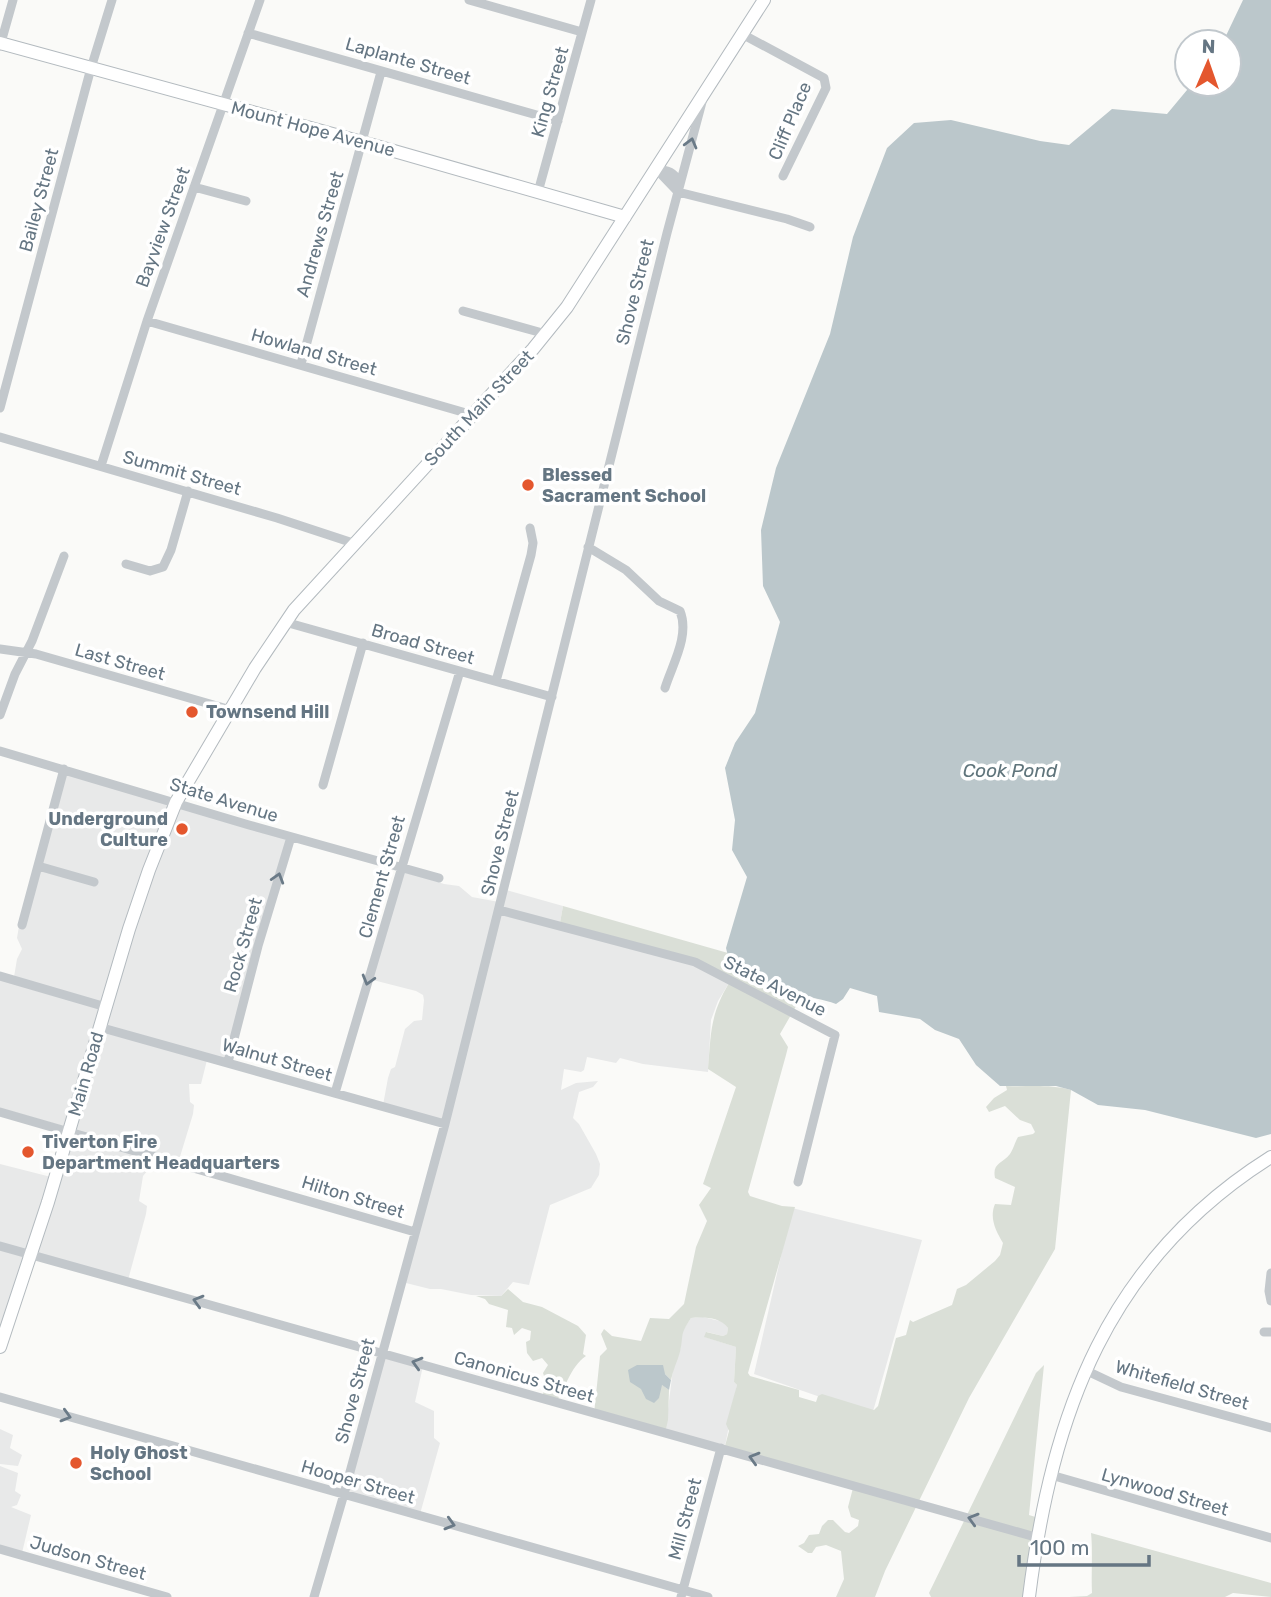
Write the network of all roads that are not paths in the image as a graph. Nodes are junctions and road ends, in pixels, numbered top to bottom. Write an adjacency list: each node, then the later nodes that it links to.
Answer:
1 (13, 0): 10 (street)
2 (112, 0): 11 (street, Bailey Street)
3 (260, 0): 8 (street, Bayview Street)
4 (469, 0): 7 (street)
5 (591, 0): 7 (street, King Street)
6 (764, 0): 9 (main road, South Main Street)
7 (582, 32): 15 (street, King Street)
8 (248, 33): 12 (street, Laplante Street); 14 (street, Bayview Street)
9 (741, 34): 13 (main road, South Main Street); 18 (street, Cliff Place)
10 (0, 45): 11 (main road, Mount Hope Avenue)
11 (91, 68): 14 (main road, Mount Hope Avenue); 29 (street, Bailey Street)
12 (381, 72): 15 (street, Laplante Street); 16 (street, Andrews Street)
13 (704, 93): 17 (main road, South Main Street); 20 (street, Shove Street, one-way to 13)
14 (223, 105): 16 (main road, Mount Hope Avenue); 19 (street, Bayview Street)
15 (558, 121): 21 (street, King Street)
16 (362, 142): 21 (main road, Mount Hope Avenue); 28 (street, Andrews Street)
17 (656, 169): 20 (street); 23 (main road, South Main Street)
18 (783, 176)
19 (194, 187): 22 (street); 26 (street, Bayview Street)
20 (679, 188): 24 (street); 36 (street, Shove Street)
21 (538, 191): 23 (main road, Mount Hope Avenue)
22 (246, 201)
23 (625, 217): 27 (main road, South Main Street)
24 (810, 226)
25 (463, 311): 27 (street)
26 (147, 321): 28 (street, Howland Street); 32 (street, Bayview Street)
27 (545, 334): 30 (main road, South Main Street)
28 (301, 364): 30 (street, Howland Street)
29 (0, 408)
30 (473, 415): 35 (main road, South Main Street)
31 (0, 437): 32 (street, Summit Street)
32 (101, 466): 33 (street, Summit Street)
33 (188, 491): 35 (street, Summit Street); 38 (street)
34 (530, 528): 44 (street)
35 (354, 543): 39 (main road, South Main Street)
36 (589, 547): 45 (street); 46 (street, Shove Street)
37 (64, 556): 42 (street)
38 (126, 564)
39 (285, 622): 40 (street, Broad Street); 47 (main road, South Main Street)
40 (363, 643): 43 (street, Broad Street); 51 (street)
41 (0, 649): 42 (street, Last Street)
42 (25, 653): 47 (street, Last Street); 48 (street)
43 (460, 671): 44 (street, Broad Street); 55 (street, Clement Street)
44 (496, 681): 46 (street, Broad Street)
45 (665, 688)
46 (552, 697): 58 (street, Shove Street)
47 (231, 710): 52 (main road, South Main Street)
48 (0, 715)
49 (0, 751): 50 (street, State Avenue)
50 (64, 769): 52 (street, State Avenue); 54 (street)
51 (323, 785)
52 (176, 802): 53 (street, State Avenue); 61 (main road, Main Road)
53 (291, 837): 55 (street, State Avenue); 63 (street, Rock Street, one-way to 53)
54 (38, 866): 57 (street); 59 (street)
55 (401, 867): 56 (street, State Avenue); 64 (street, Clement Street, one-way to 64)
56 (439, 878)
57 (94, 882)
58 (499, 910): 66 (street, Shove Street); 69 (street, State Avenue)
59 (22, 925)
60 (0, 976): 61 (street)
61 (106, 1007): 62 (main road, Main Road)
62 (99, 1027): 63 (street, Walnut Street); 67 (main road, Main Road)
63 (228, 1062): 64 (street, Walnut Street)
64 (335, 1093): 66 (street, Walnut Street)
65 (0, 1112): 67 (street, Hilton Street)
66 (445, 1124): 70 (street, Shove Street)
67 (69, 1132): 70 (street, Hilton Street); 72 (main road, Main Road)
68 (1271, 1157): 77 (main road)
69 (797, 1182)
70 (415, 1232): 76 (street, Shove Street)
71 (0, 1246): 72 (street, Canonicus Street)
72 (32, 1254): 75 (main road, Main Road); 76 (street, Canonicus Street, one-way to 72)
73 (1271, 1273): 74 (street)
74 (1271, 1301)
75 (0, 1347)
76 (382, 1353): 80 (street, Canonicus Street, one-way to 76); 82 (street, Shove Street)
77 (1085, 1370): 79 (street, Whitefield Street); 81 (main road)
78 (0, 1397): 82 (street, Hooper Street, one-way to 82)
79 (1271, 1428)
80 (721, 1448): 83 (street, Canonicus Street, one-way to 80); 86 (street, Mill Street)
81 (1051, 1475): 83 (main road); 84 (street, Lynwood Street)
82 (344, 1494): 86 (street, Hooper Street, one-way to 86); 88 (street, Shove Street)
83 (1039, 1538): 90 (main road)
84 (1271, 1538)
85 (0, 1549): 87 (street, Judson Street)
86 (682, 1593): 89 (street, Hooper Street)
87 (167, 1597)
88 (314, 1597)
89 (708, 1597)
90 (1029, 1597)

